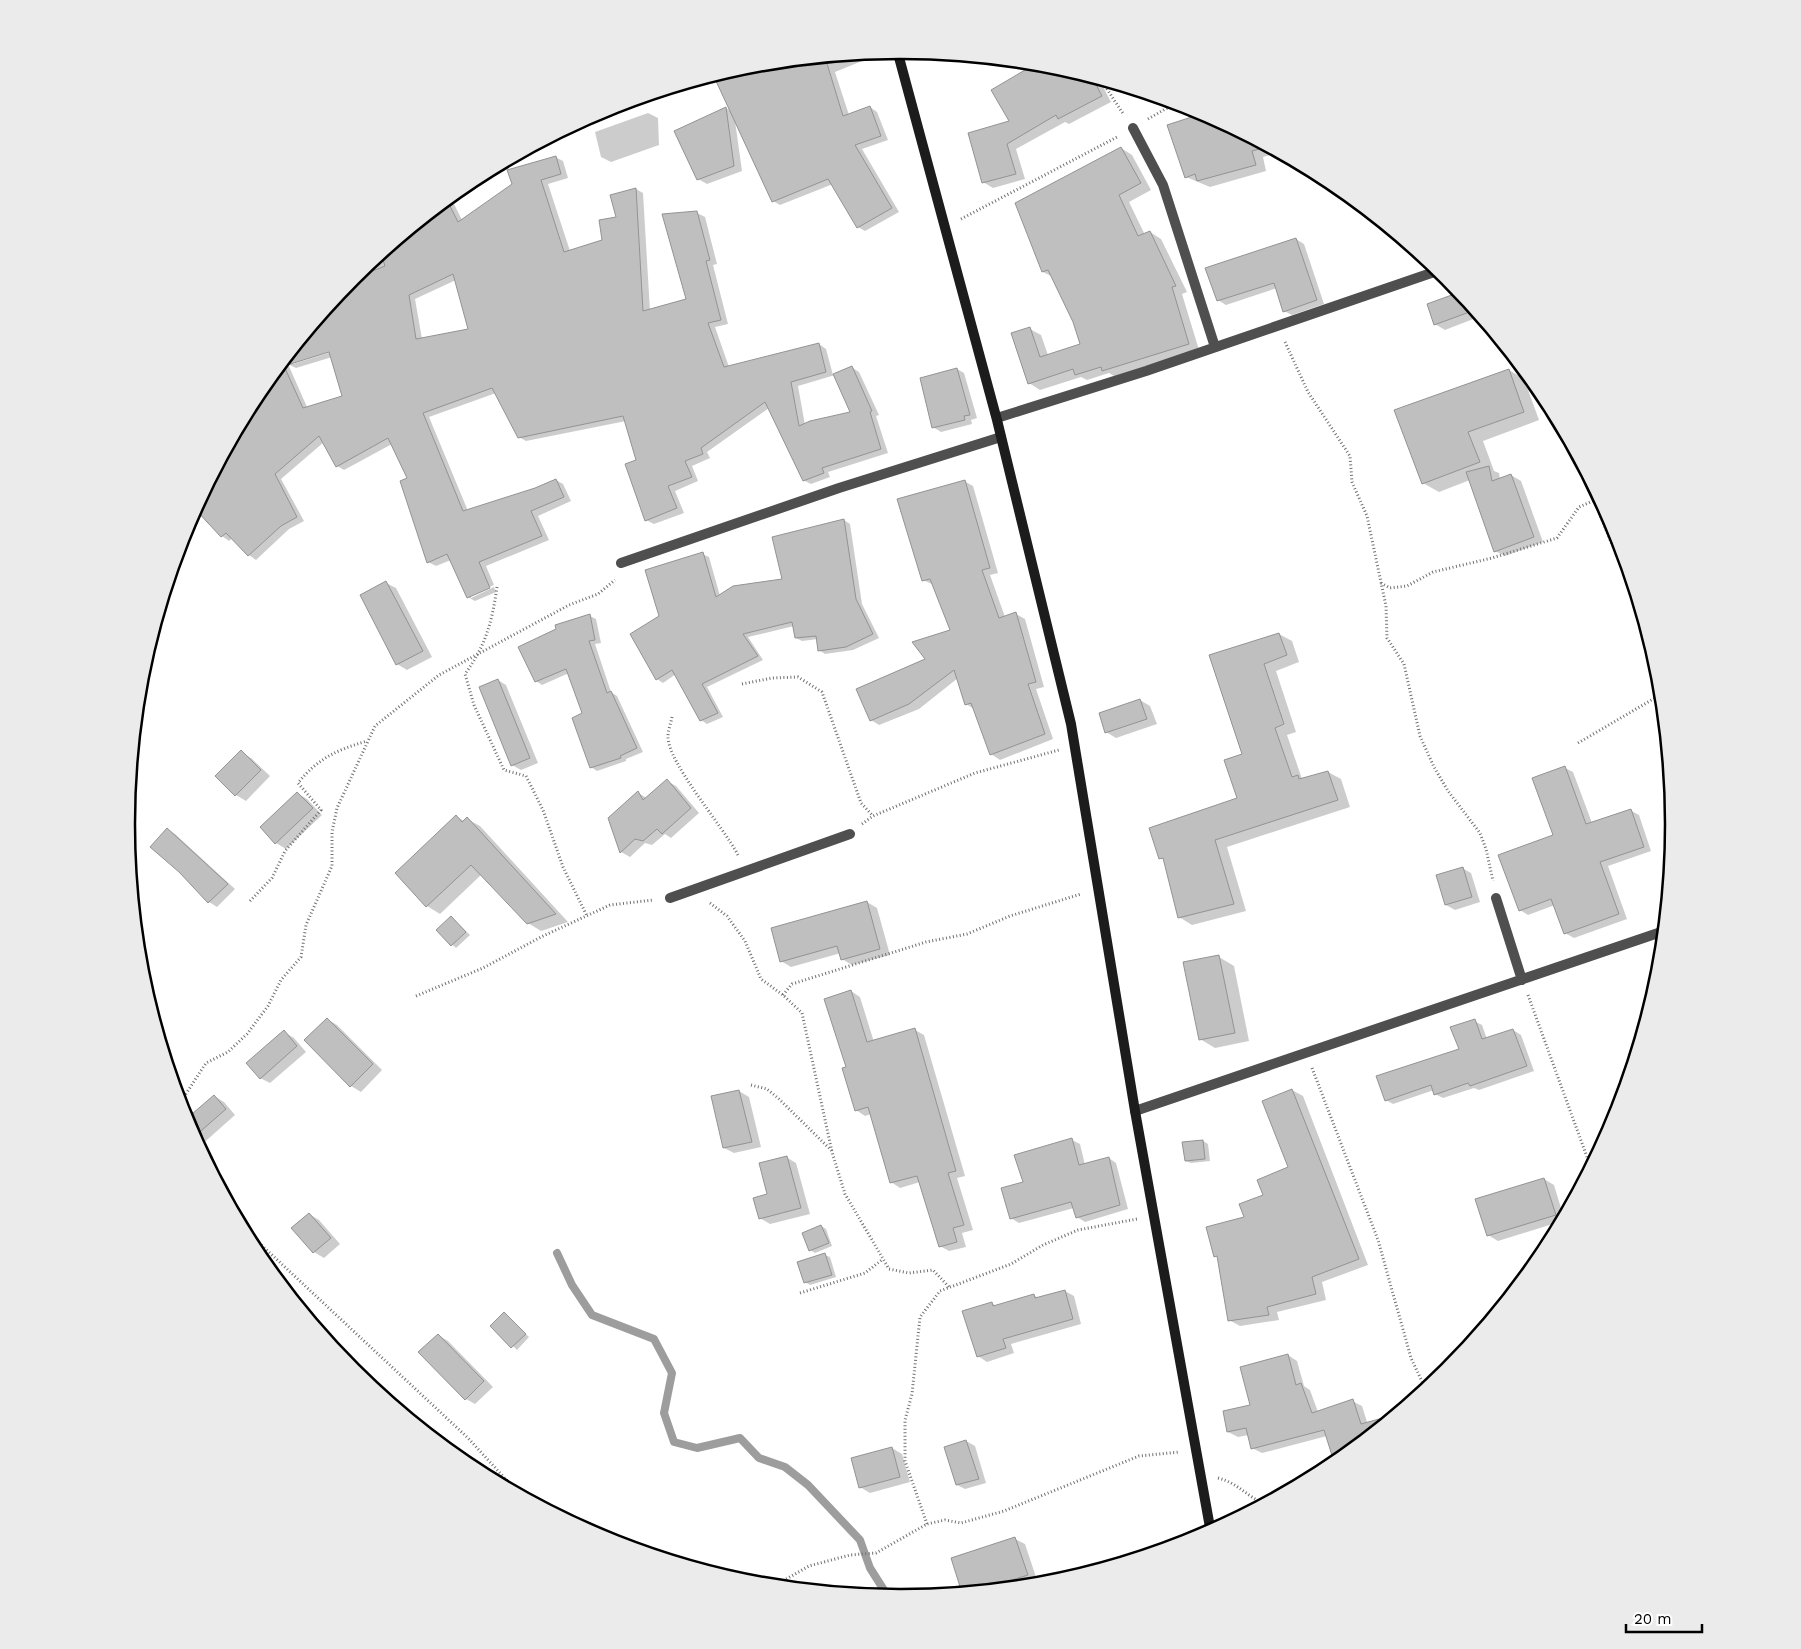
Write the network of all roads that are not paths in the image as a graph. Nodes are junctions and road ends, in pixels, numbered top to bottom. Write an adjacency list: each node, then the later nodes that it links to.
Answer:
1 (899, 59): 5 (street)
2 (1133, 128): 4 (street)
3 (1431, 273): 4 (street)
4 (1216, 346): 5 (street)
5 (997, 418): 6 (street)
6 (1001, 436): 7 (street); 13 (street)
7 (621, 563)
8 (850, 834): 9 (street)
9 (670, 898)
10 (1496, 898): 12 (street)
11 (1659, 933): 12 (street)
12 (1522, 980): 13 (street)
13 (1135, 1111): 14 (street)
14 (1209, 1525)

